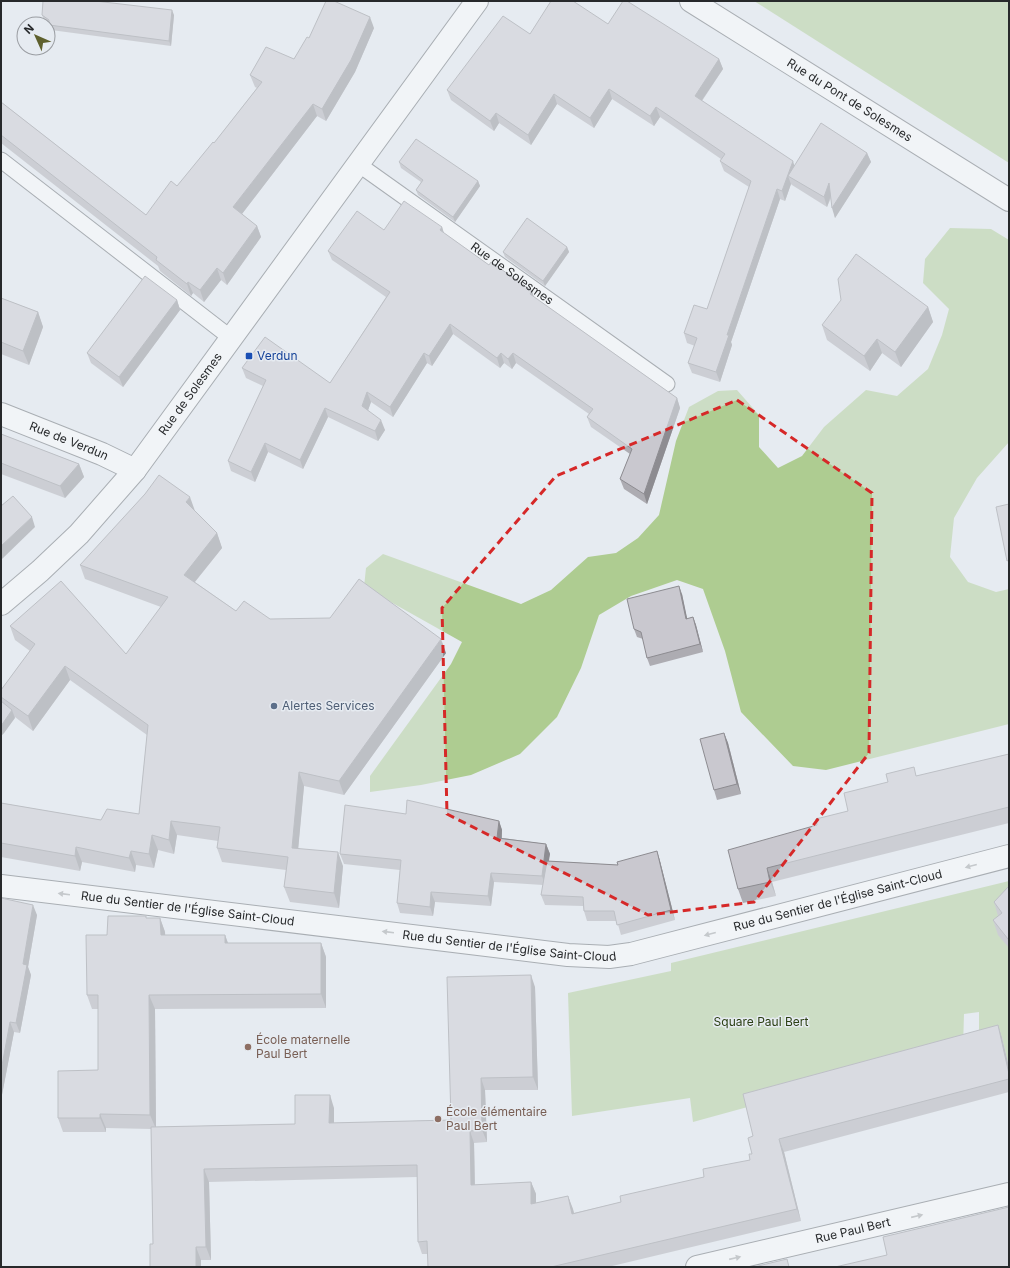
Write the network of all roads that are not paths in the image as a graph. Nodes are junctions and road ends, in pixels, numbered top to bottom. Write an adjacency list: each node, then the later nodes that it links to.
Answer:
1 (477, 1): 4 (street, Rue de Solesmes)
2 (691, 1): 5 (street, Rue du Pont de Solesmes)
3 (1, 160): 6 (lane)
4 (358, 164): 6 (street, Rue de Solesmes); 7 (lane, Rue de Solesmes)
5 (1009, 200)
6 (230, 338): 9 (street, Rue de Solesmes)
7 (666, 384)
8 (1, 414): 9 (street, Rue de Verdun)
9 (135, 470): 10 (street, Rue de Solesmes)
10 (1, 604)
11 (1009, 856): 12 (street, Rue du Sentier de l'Église Saint-Cloud, one-way to 12)
12 (1, 886)
13 (1009, 1194): 14 (street, Rue Paul Bert, one-way to 13)
14 (697, 1267)

